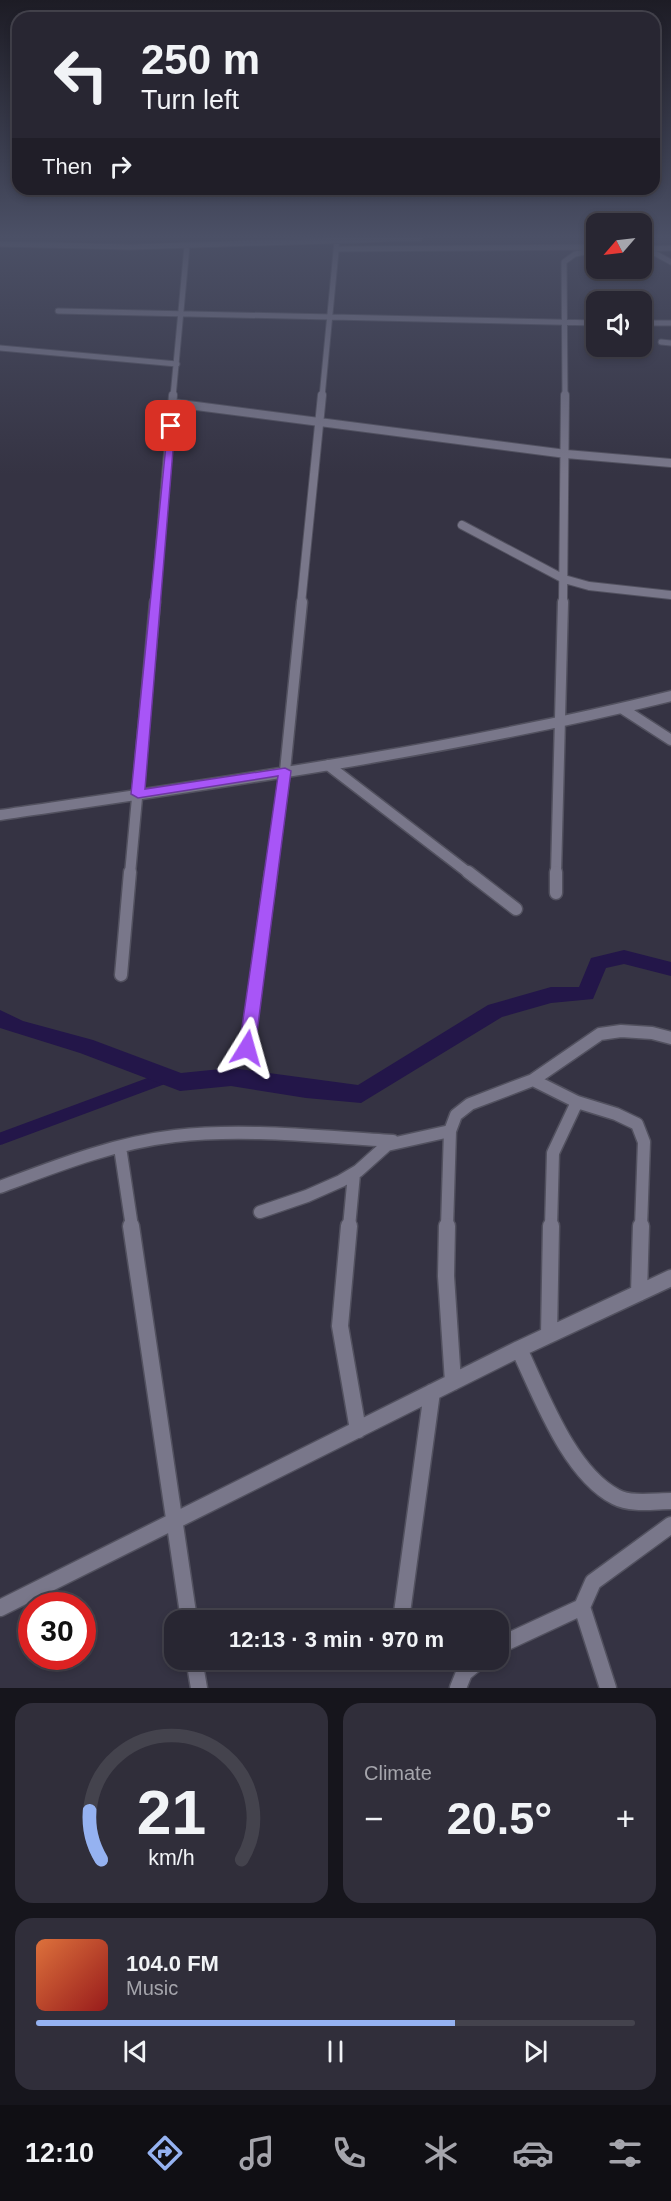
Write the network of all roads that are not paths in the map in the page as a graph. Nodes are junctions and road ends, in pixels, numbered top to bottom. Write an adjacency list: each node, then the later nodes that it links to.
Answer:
1 (331, 316): 14 (street)
2 (181, 317): 12 (street)
3 (361, 317): 5 (street)
4 (565, 317): 5 (street)
5 (565, 322): 6 (street); 15 (street)
6 (586, 322)
7 (652, 323): 8 (street)
8 (671, 323)
9 (661, 342): 10 (street)
10 (671, 343)
11 (0, 348): 12 (street)
12 (177, 364): 13 (street)
13 (173, 403): 14 (street); 26 (street)
14 (319, 423): 15 (street); 25 (street)
15 (566, 454): 16 (street); 18 (street)
16 (671, 463)
17 (462, 525): 18 (street)
18 (564, 579): 19 (street); 22 (street)
19 (671, 595)
20 (671, 696): 21 (street)
21 (623, 709): 22 (street); 23 (street)
22 (561, 723): 24 (street); 28 (street)
23 (671, 740)
24 (328, 765): 25 (street); 29 (street)
25 (285, 771): 26 (street); 32 (street)
26 (138, 794): 27 (street); 30 (street)
27 (0, 815)
28 (556, 893)
29 (516, 909)
30 (122, 975)
31 (671, 1038): 33 (street)
32 (247, 1048)
33 (533, 1080): 34 (street); 35 (street)
34 (577, 1102): 42 (street); 43 (street)
35 (450, 1131): 36 (street); 45 (street)
36 (396, 1141): 37 (street); 38 (street)
37 (120, 1147): 39 (street); 49 (street)
38 (354, 1174): 40 (street); 47 (street)
39 (0, 1187)
40 (260, 1212)
41 (671, 1278): 42 (street)
42 (639, 1293): 43 (street)
43 (549, 1335): 44 (street)
44 (519, 1349): 45 (street); 48 (street)
45 (453, 1382): 46 (street)
46 (432, 1392): 47 (street); 54 (street)
47 (357, 1430): 49 (street)
48 (671, 1502)
49 (175, 1523): 52 (street); 53 (street)
50 (671, 1525): 51 (street)
51 (582, 1607): 55 (street); 60 (street)
52 (0, 1608)
53 (188, 1610)
54 (402, 1610)
55 (509, 1641)
56 (196, 1670): 58 (street)
57 (467, 1670): 59 (street)
58 (199, 1688)
59 (458, 1688)
60 (608, 1688)

